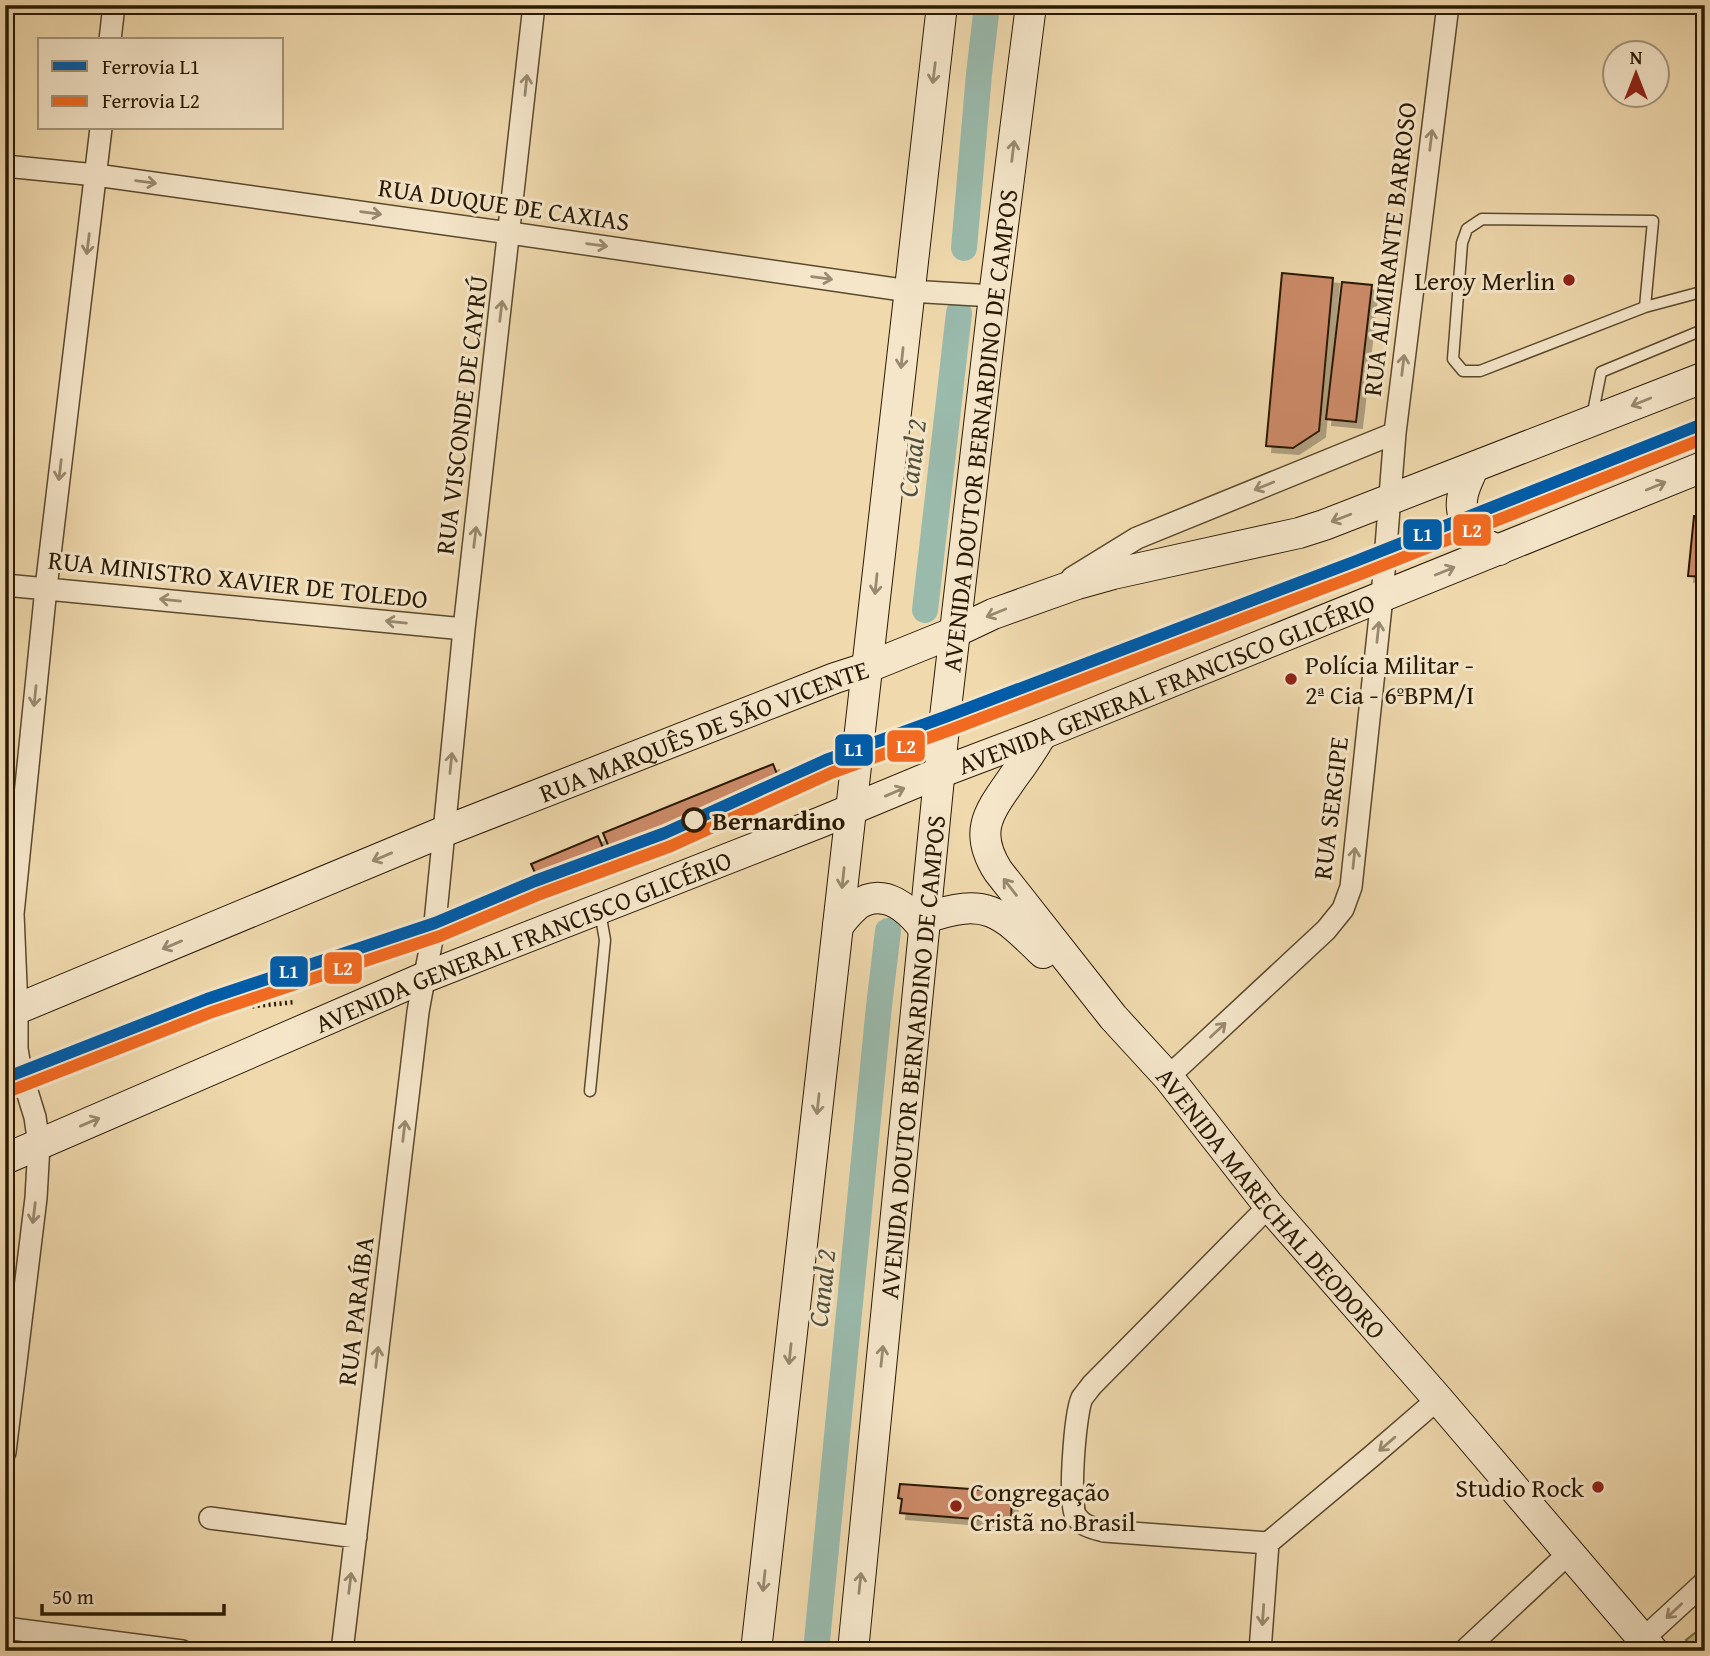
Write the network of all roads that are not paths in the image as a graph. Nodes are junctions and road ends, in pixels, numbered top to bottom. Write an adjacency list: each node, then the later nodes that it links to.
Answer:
1 (114, 5): 6 (street)
2 (534, 5): 10 (street, RUA VISCONDE DE CAYRÚ, one-way to 2)
3 (942, 5): 11 (main road, one-way to 11)
4 (1031, 5): 13 (main road, AVENIDA DOUTOR BERNARDINO DE CAMPOS, one-way to 4)
5 (1448, 5): 18 (street, RUA ALMIRANTE BARROSO, one-way to 5)
6 (110, 38)
7 (101, 130): 9 (street)
8 (5, 166): 9 (street, RUA DUQUE DE CAXIAS)
9 (96, 175): 10 (street, RUA DUQUE DE CAXIAS, one-way to 10); 24 (street, one-way to 24)
10 (509, 233): 11 (street, RUA DUQUE DE CAXIAS, one-way to 11); 27 (street, RUA VISCONDE DE CAYRÚ, one-way to 10)
11 (909, 290): 13 (street, RUA DUQUE DE CAXIAS); 29 (main road, one-way to 29)
12 (1705, 290): 14 (lane)
13 (994, 296): 28 (main road, AVENIDA DOUTOR BERNARDINO DE CAMPOS)
14 (1645, 307): 14 (lane)
15 (1705, 329): 17 (lane)
16 (1705, 377): 17 (main road, one-way to 17)
17 (1591, 422): 20 (main road)
18 (1395, 433): 21 (street, RUA ALMIRANTE BARROSO); 25 (street, RUA MARQUÊS DE SÃO VICENTE, one-way to 25)
19 (1705, 466): 22 (main road, AVENIDA GENERAL FRANCISCO GLICÉRIO, one-way to 19)
20 (1473, 468): 21 (main road); 22 (main road)
21 (1390, 500): 25 (main road, one-way to 25); 26 (street, RUA ALMIRANTE BARROSO)
22 (1499, 550): 26 (main road, AVENIDA GENERAL FRANCISCO GLICÉRIO, one-way to 22)
23 (5, 585): 24 (street, RUA MINISTRO XAVIER DE TOLEDO)
24 (46, 588): 27 (street, RUA MINISTRO XAVIER DE TOLEDO, one-way to 24); 38 (street, one-way to 38)
25 (1038, 597): 28 (main road, RUA MARQUÊS DE SÃO VICENTE, one-way to 28)
26 (1382, 597): 30 (main road, AVENIDA GENERAL FRANCISCO GLICÉRIO); 40 (street, RUA SERGIPE, one-way to 26)
27 (464, 629): 33 (street, RUA VISCONDE DE CAYRÚ, one-way to 27)
28 (955, 632): 29 (main road, RUA MARQUÊS DE SÃO VICENTE); 31 (main road, AVENIDA DOUTOR BERNARDINO DE CAMPOS)
29 (866, 667): 32 (main road); 33 (main road, RUA MARQUÊS DE SÃO VICENTE)
30 (1042, 734): 31 (main road, AVENIDA GENERAL FRANCISCO GLICÉRIO); 39 (main road, AVENIDA MARECHAL DEODORO, one-way to 30)
31 (939, 773): 32 (main road, AVENIDA GENERAL FRANCISCO GLICÉRIO, one-way to 31); 35 (main road, AVENIDA DOUTOR BERNARDINO DE CAMPOS)
32 (850, 810): 34 (main road, AVENIDA GENERAL FRANCISCO GLICÉRIO); 36 (main road, one-way to 36)
33 (445, 831): 37 (street, RUA PARAÍBA); 38 (main road, RUA MARQUÊS DE SÃO VICENTE, one-way to 38)
34 (600, 909): 37 (main road, AVENIDA GENERAL FRANCISCO GLICÉRIO); 41 (lane)
35 (925, 924): 36 (main road); 39 (main road); 57 (main road, AVENIDA DOUTOR BERNARDINO DE CAMPOS, one-way to 35)
36 (838, 926): 56 (main road, one-way to 56)
37 (423, 978): 42 (main road, AVENIDA GENERAL FRANCISCO GLICÉRIO, one-way to 37); 48 (street, RUA PARAÍBA, one-way to 37)
38 (11, 1011): 42 (street)
39 (1113, 1017): 40 (main road, AVENIDA MARECHAL DEODORO)
40 (1168, 1077): 44 (main road, AVENIDA MARECHAL DEODORO)
41 (590, 1091)
42 (39, 1145): 43 (main road, AVENIDA GENERAL FRANCISCO GLICÉRIO); 46 (street, one-way to 46)
43 (5, 1158)
44 (1269, 1206): 45 (main road, AVENIDA MARECHAL DEODORO); 49 (street)
45 (1438, 1399): 49 (street, one-way to 49); 50 (main road, AVENIDA MARECHAL DEODORO)
46 (5, 1452)
47 (210, 1518): 48 (street)
48 (356, 1537): 55 (street, RUA PARAÍBA, one-way to 48)
49 (1268, 1543): 58 (street, one-way to 58)
50 (1569, 1553): 53 (main road, AVENIDA MARECHAL DEODORO); 59 (street)
51 (1705, 1582): 53 (street, one-way to 53)
52 (5, 1628): 54 (street)
53 (1648, 1645)
54 (182, 1651)
55 (342, 1651)
56 (756, 1651)
57 (853, 1651)
58 (1260, 1651)
59 (1464, 1651)

